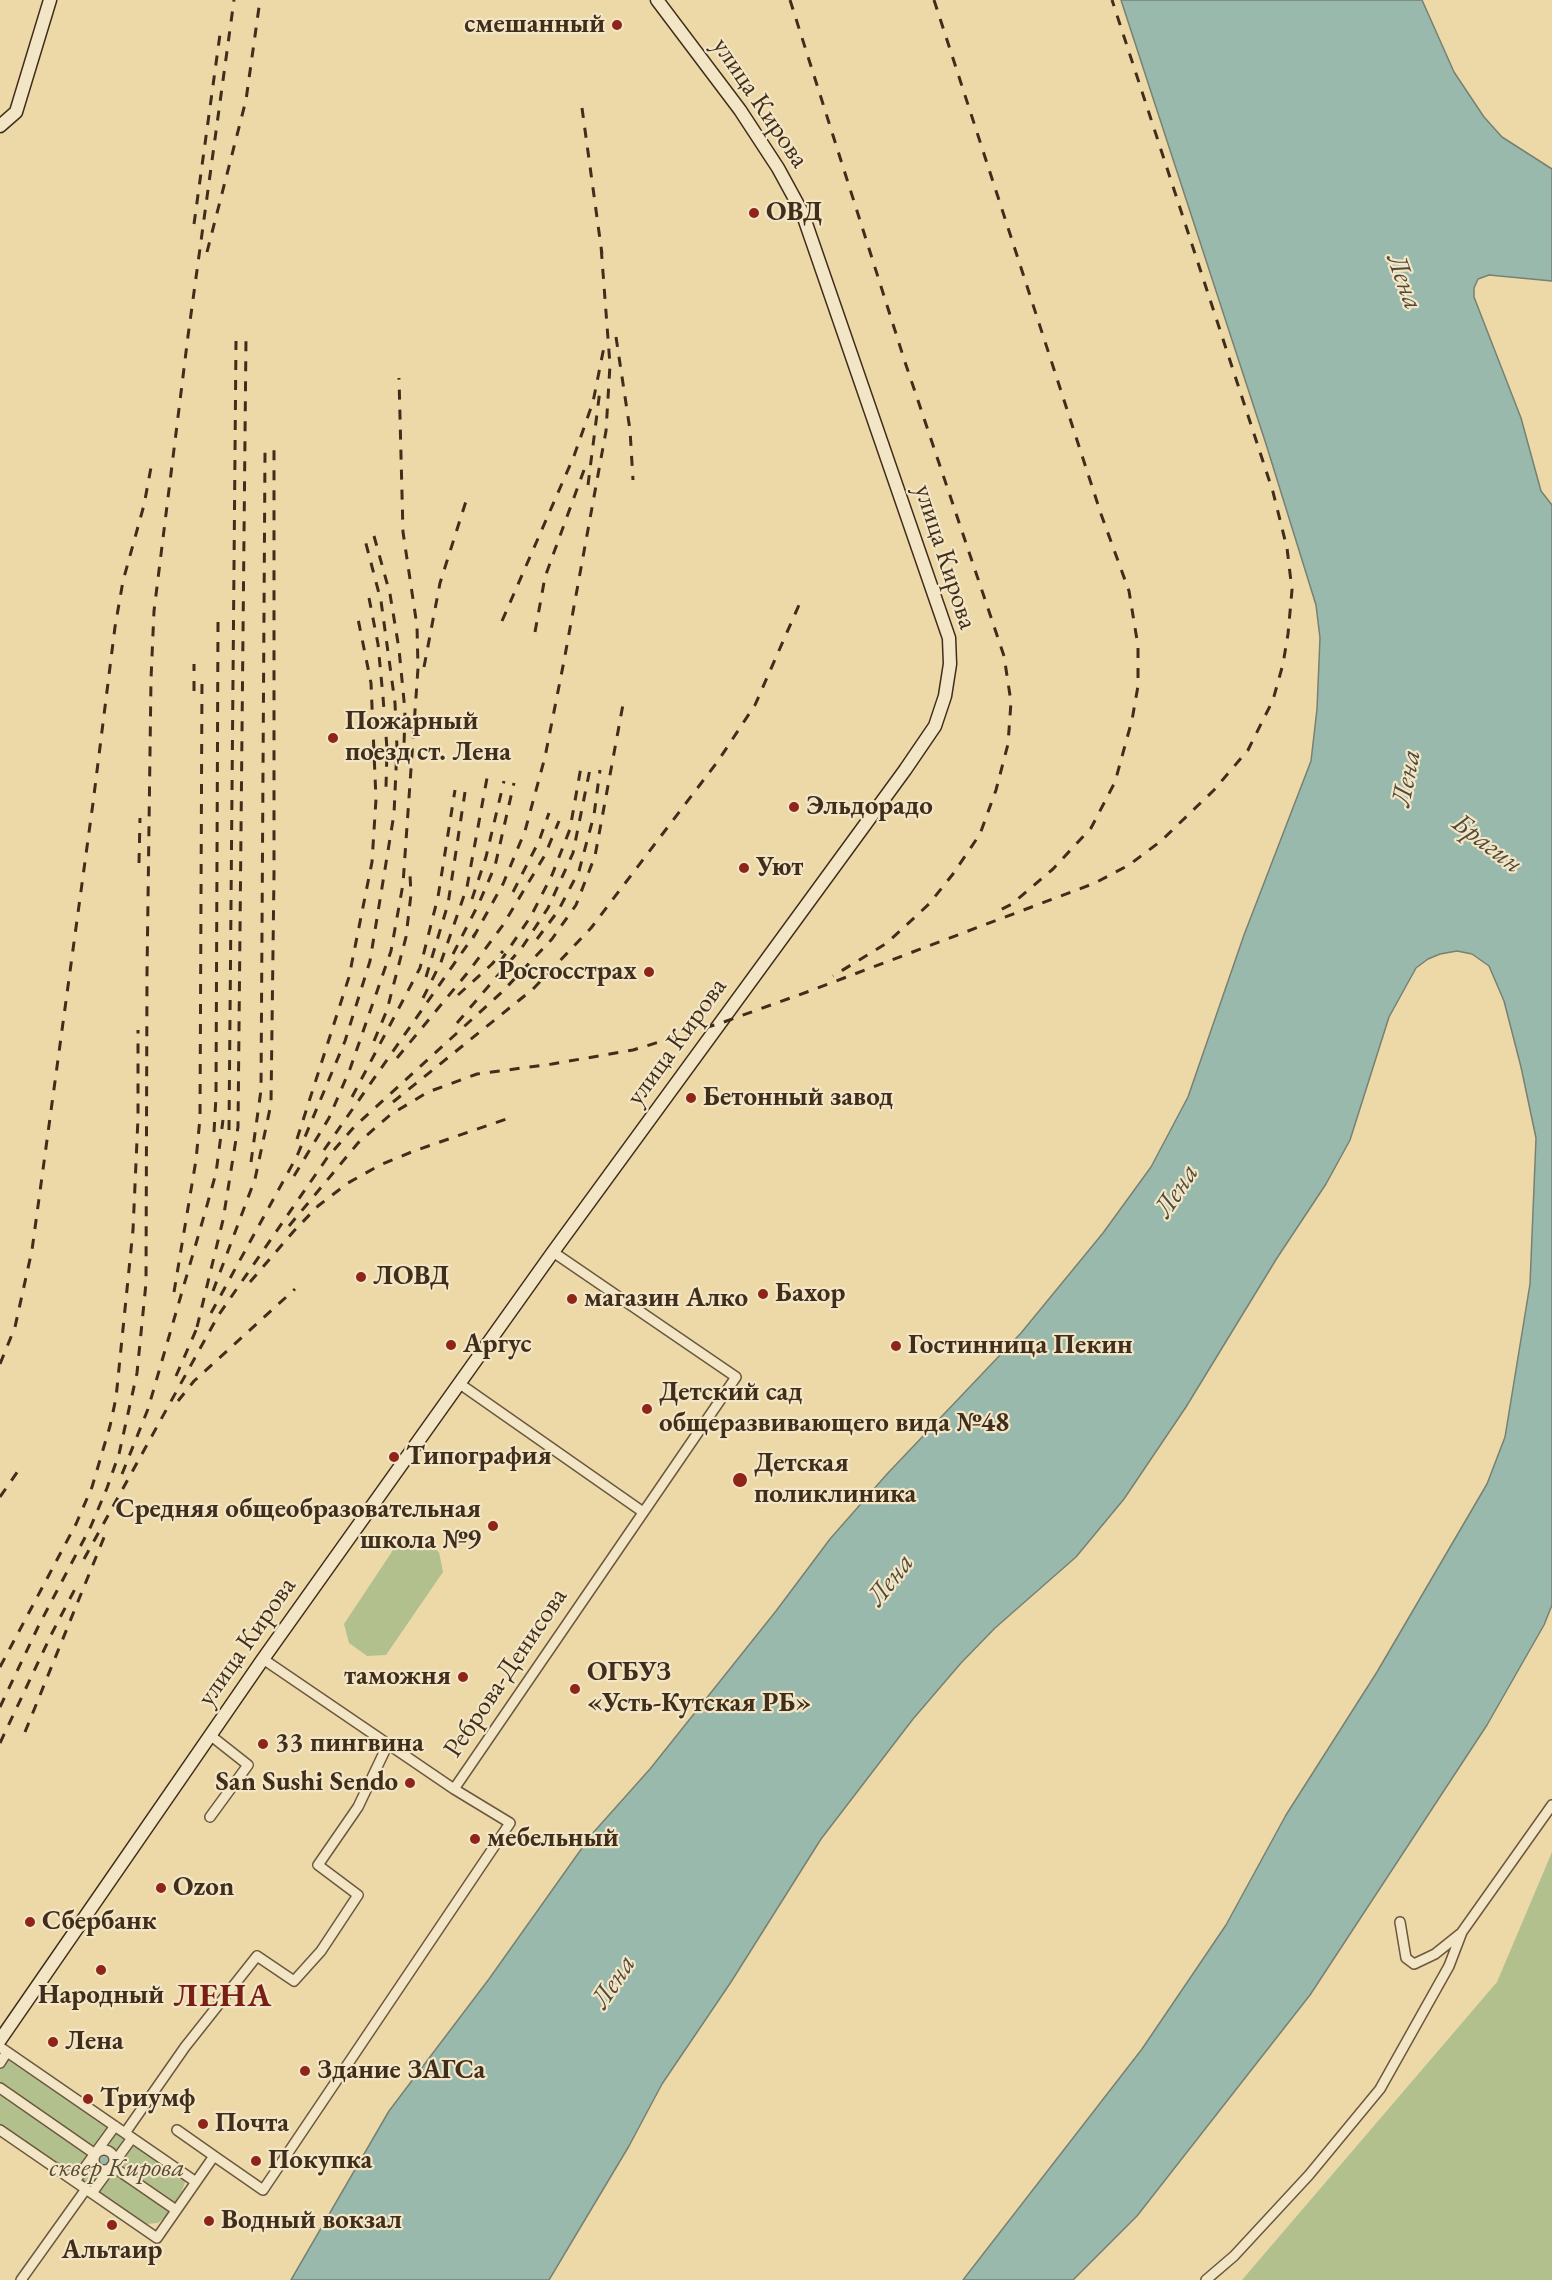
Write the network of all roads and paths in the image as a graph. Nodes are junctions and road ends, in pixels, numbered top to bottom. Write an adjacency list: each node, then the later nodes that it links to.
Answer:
1 (50, 0): 3 (main road)
2 (657, 0): 4 (main road, улица Кирова)
3 (0, 126)
4 (553, 1252): 5 (main road, улица Кирова); 6 (street, Реброва-Денисова)
5 (460, 1384): 6 (street); 7 (main road, улица Кирова)
6 (643, 1512): 10 (street, Реброва-Денисова)
7 (263, 1659): 8 (main road, улица Кирова); 9 (street)
8 (210, 1736): 12 (street); 15 (main road, улица Кирова)
9 (388, 1744): 10 (street); 22 (street)
10 (454, 1789): 24 (street, Реброва-Денисова)
11 (1552, 1804): 14 (street)
12 (210, 1817)
13 (1400, 1922): 14 (street)
14 (1462, 1932): 31 (street)
15 (0, 2040)
16 (3, 2049): 17 (street); 19 (street)
17 (0, 2062)
18 (0, 2088): 23 (street)
19 (115, 2126): 22 (street); 23 (street)
20 (0, 2130): 26 (street)
21 (177, 2130): 24 (street)
22 (129, 2135): 25 (street); 27 (street)
23 (95, 2154): 25 (street); 25 (street); 26 (street)
24 (214, 2156): 27 (street)
25 (112, 2166): 28 (street); 29 (street)
26 (75, 2181): 28 (street)
27 (196, 2182): 29 (street)
28 (89, 2191): 29 (street); 30 (street)
29 (176, 2210)
30 (21, 2280)
31 (1206, 2280)

